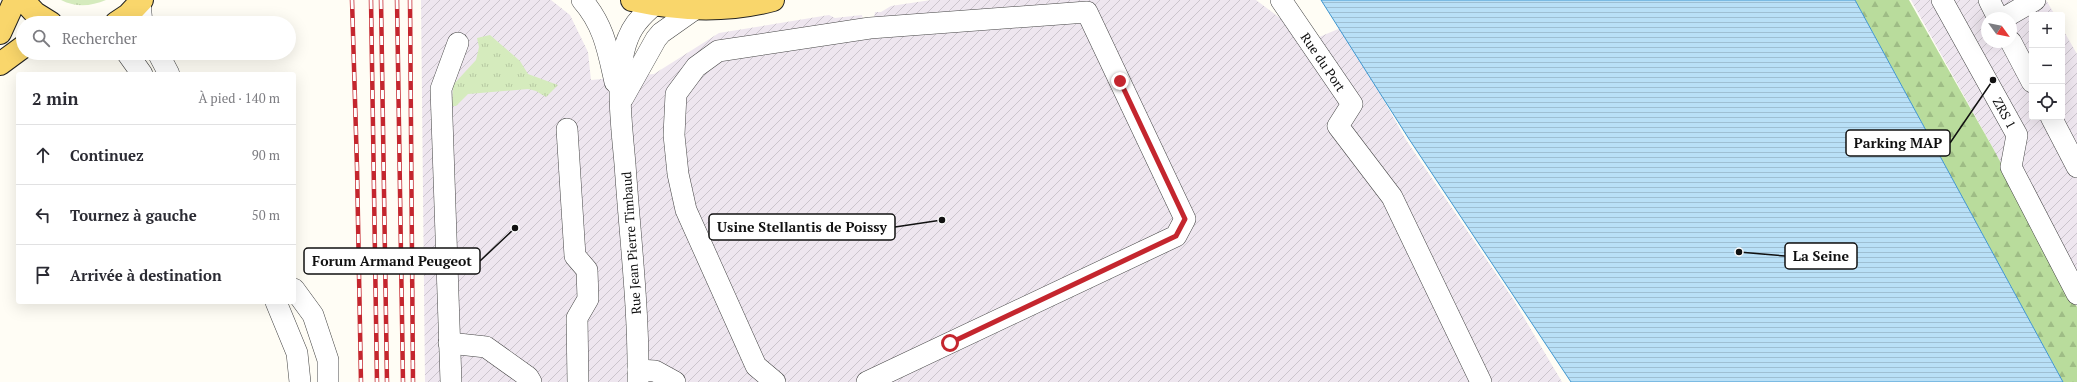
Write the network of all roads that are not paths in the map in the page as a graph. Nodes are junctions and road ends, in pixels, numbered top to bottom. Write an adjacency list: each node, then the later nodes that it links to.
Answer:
1 (15, 0): 17 (main road)
2 (23, 0): 15 (main road)
3 (582, 0): 27 (street, Rue Jean Pierre Timbaud)
4 (632, 0): 10 (main road)
5 (773, 0): 12 (main road)
6 (1280, 0): 45 (street, Rue du Port)
7 (1942, 0): 32 (street, ZRS 1)
8 (1989, 0): 13 (street)
9 (2035, 0): 14 (street)
10 (658, 2): 12 (main road); 27 (street, Rue Jean Pierre Timbaud)
11 (141, 9): 16 (main road)
12 (695, 9): 27 (street)
13 (1995, 12)
14 (2014, 12)
15 (40, 16)
16 (126, 16)
17 (0, 33)
18 (458, 43): 35 (street)
19 (2017, 48): 21 (street)
20 (16, 52): 24 (main road)
21 (2027, 59)
22 (132, 60): 25 (street)
23 (162, 60): 26 (street)
24 (0, 64)
25 (141, 72)
26 (168, 72)
27 (620, 104): 36 (street, Rue Jean Pierre Timbaud)
28 (2053, 120): 30 (street)
29 (567, 129): 41 (street)
30 (2077, 167)
31 (296, 292): 34 (street)
32 (2077, 294)
33 (278, 306): 34 (street); 37 (street)
34 (313, 315): 38 (street)
35 (449, 343): 39 (street); 40 (street)
36 (638, 376): 42 (street)
37 (300, 382)
38 (328, 382)
39 (451, 382)
40 (531, 382)
41 (578, 382)
42 (675, 382)
43 (775, 382): 44 (street)
44 (867, 382)
45 (1481, 382)

